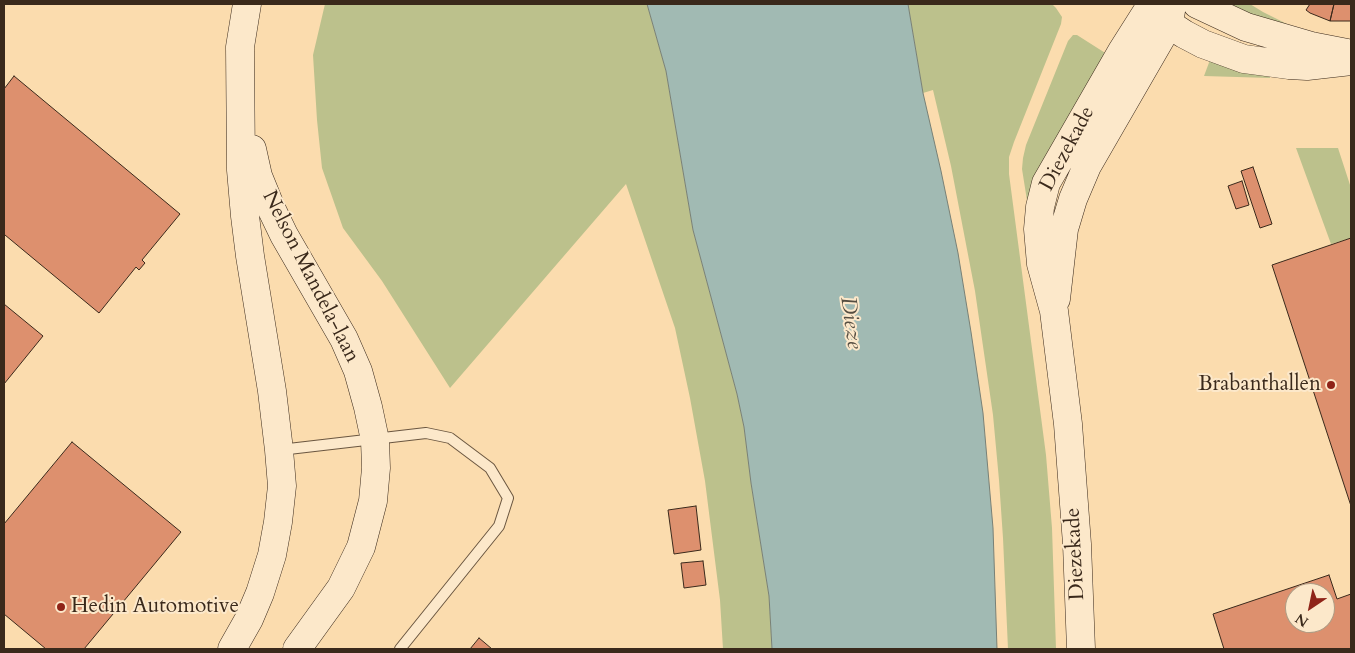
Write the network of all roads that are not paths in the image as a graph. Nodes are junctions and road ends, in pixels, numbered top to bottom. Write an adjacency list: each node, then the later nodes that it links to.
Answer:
1 (247, 4): 6 (main road, Nelson Mandela-laan)
2 (1197, 4): 4 (main road)
3 (1157, 9): 5 (main road); 12 (main road, Diezekade)
4 (1351, 54)
5 (1351, 61)
6 (240, 96): 7 (main road, Nelson Mandela-laan); 8 (main road, Nelson Mandela-laan)
7 (375, 440): 8 (lane); 10 (main road, Nelson Mandela-laan); 11 (lane)
8 (280, 450): 9 (main road, Nelson Mandela-laan)
9 (232, 649)
10 (297, 649)
11 (400, 649)
12 (1081, 649)

